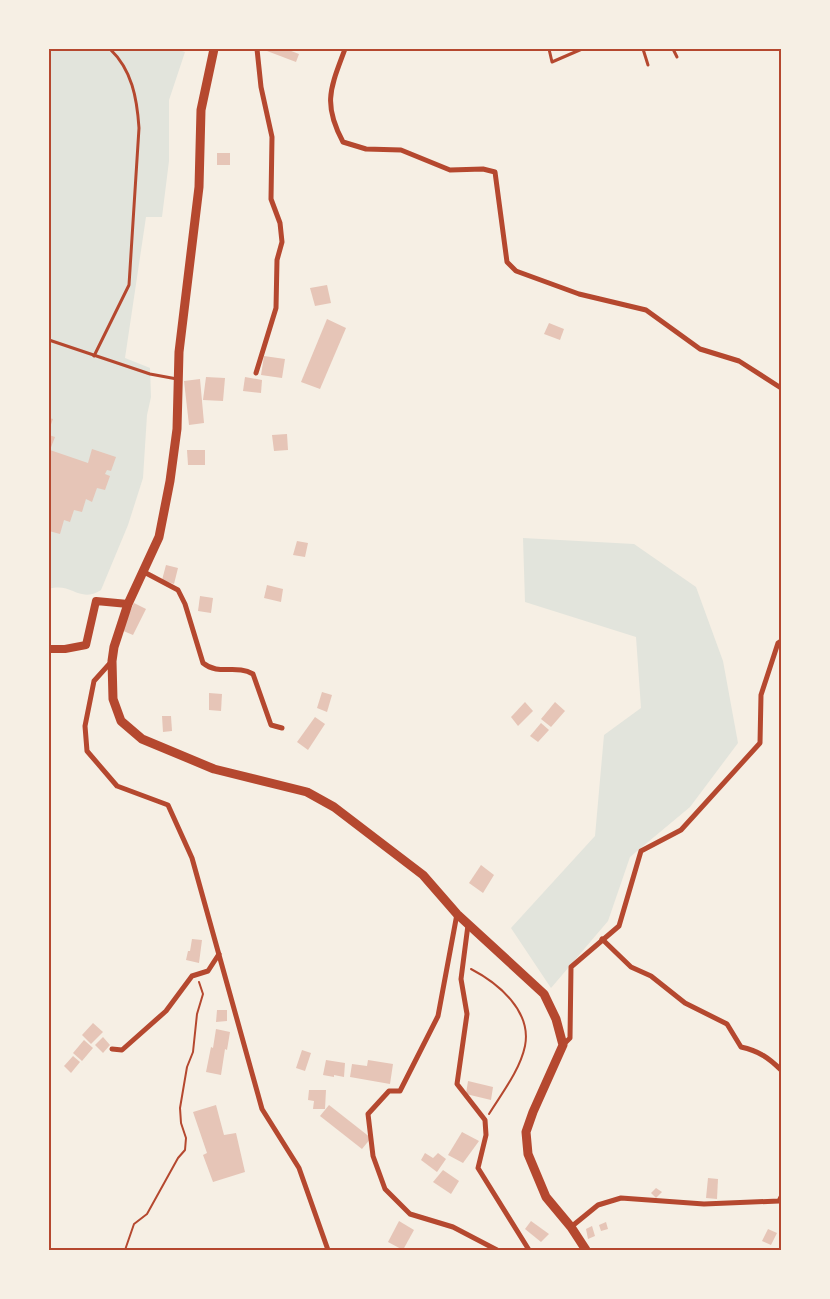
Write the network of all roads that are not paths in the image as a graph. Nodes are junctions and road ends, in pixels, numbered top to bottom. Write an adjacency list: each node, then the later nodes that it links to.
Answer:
1 (110, 49): 12 (lane)
2 (214, 49): 14 (main road)
3 (257, 49): 13 (street)
4 (345, 49): 15 (street)
5 (549, 49): 6 (lane)
6 (582, 49)
7 (643, 49): 10 (lane)
8 (673, 49): 9 (lane)
9 (677, 57)
10 (648, 65)
11 (49, 340): 12 (lane)
12 (94, 356): 14 (lane)
13 (256, 373)
14 (177, 379): 16 (main road)
15 (781, 388)
16 (144, 572): 17 (main road); 21 (street)
17 (128, 604): 19 (street); 20 (main road)
18 (781, 641): 24 (street)
19 (49, 649)
20 (112, 661): 22 (main road); 25 (street)
21 (282, 728)
22 (456, 914): 23 (main road); 32 (street)
23 (468, 926): 26 (main road); 33 (street)
24 (602, 939): 26 (street); 28 (street)
25 (219, 954): 27 (street); 31 (street)
26 (563, 1045): 30 (main road)
27 (112, 1049)
28 (781, 1070)
29 (781, 1197): 30 (street)
30 (571, 1227): 34 (main road)
31 (328, 1250)
32 (497, 1250)
33 (529, 1250)
34 (586, 1250)

